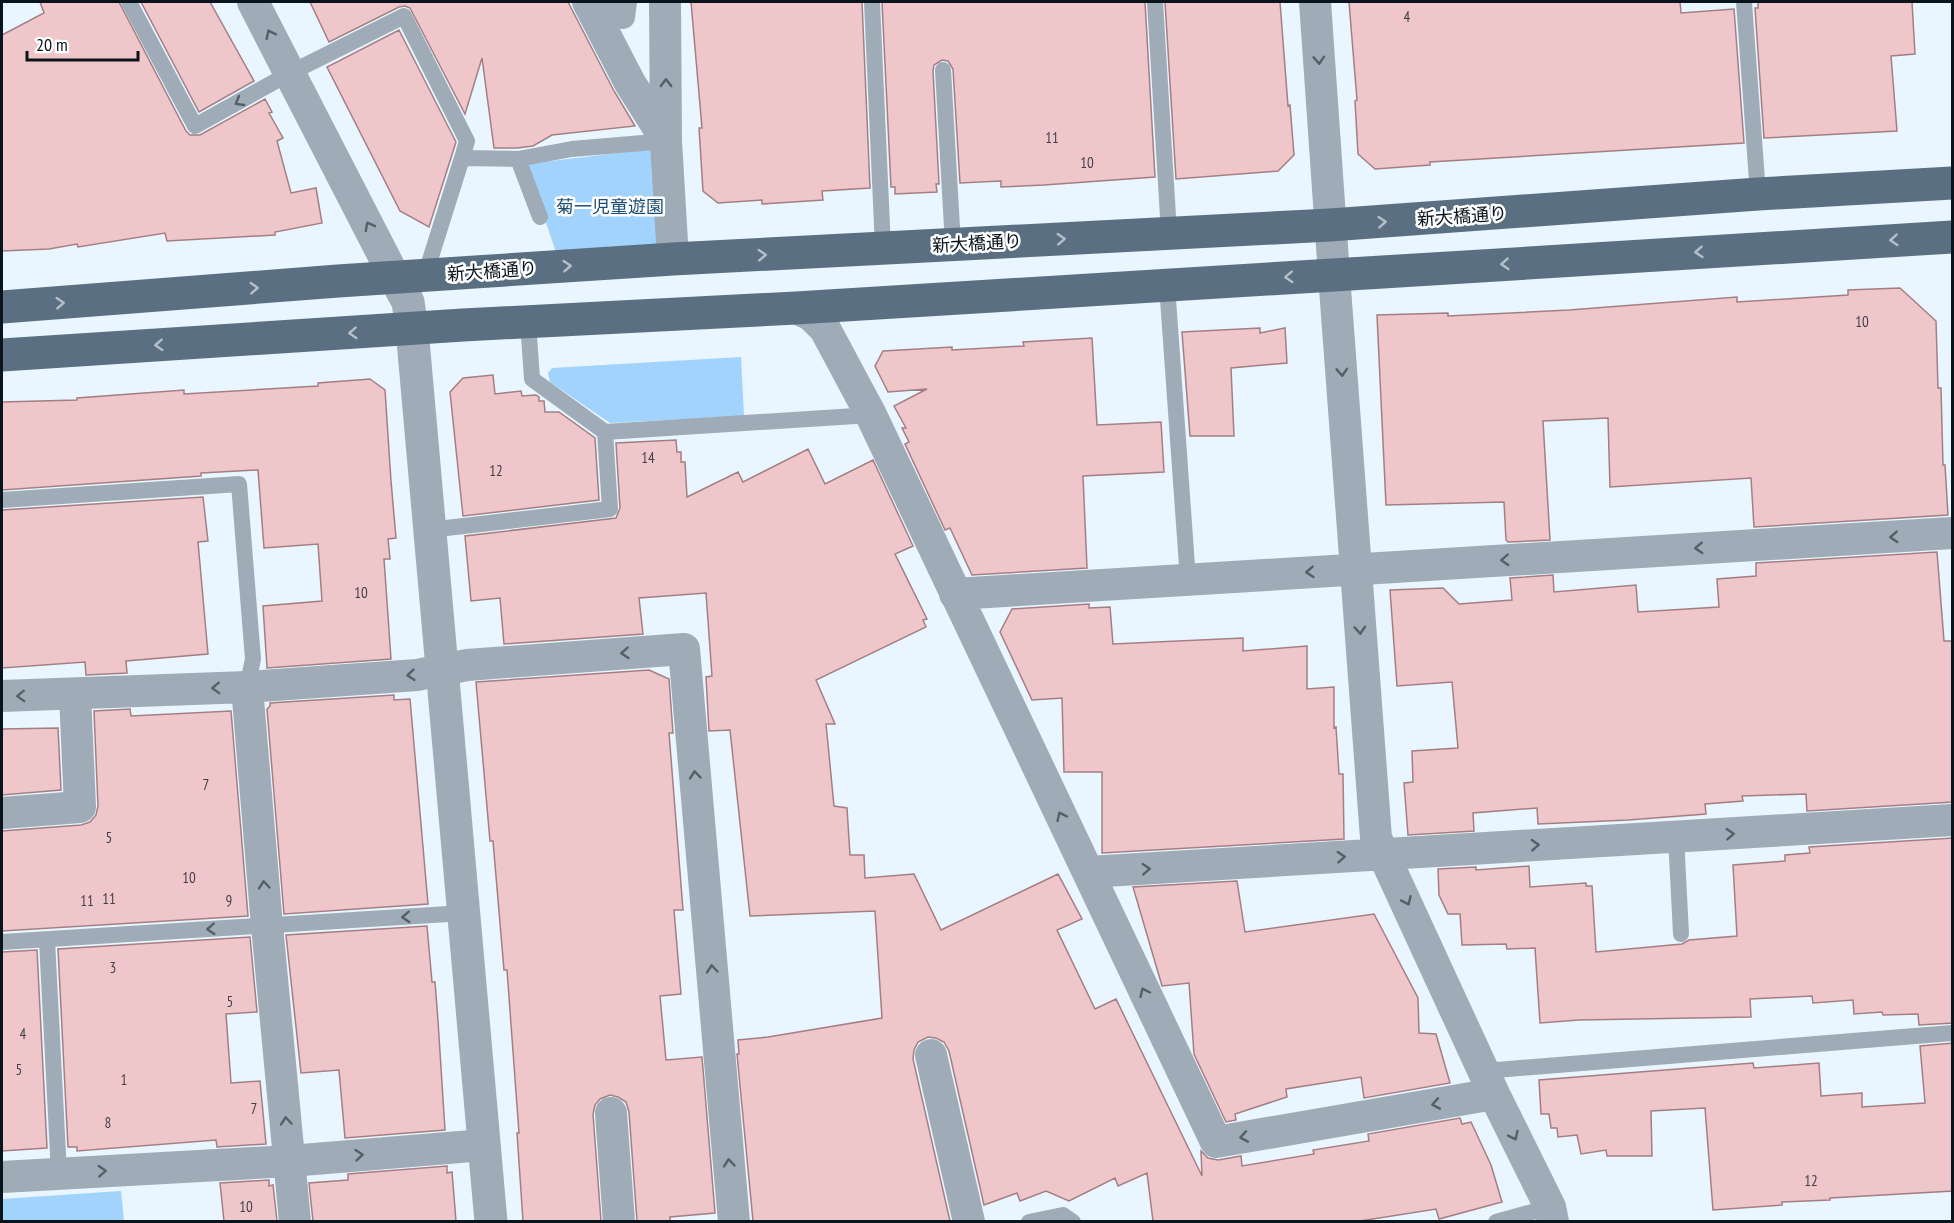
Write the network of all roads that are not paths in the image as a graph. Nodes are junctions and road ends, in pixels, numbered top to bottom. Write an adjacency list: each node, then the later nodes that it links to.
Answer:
1 (129, 2): 12 (lane, one-way to 1)
2 (253, 2): 12 (street, one-way to 2)
3 (588, 2): 13 (street)
4 (614, 2): 5 (street)
5 (625, 2)
6 (665, 2): 13 (street, one-way to 6)
7 (872, 2): 23 (lane)
8 (1155, 2): 20 (lane)
9 (1315, 2): 19 (street, one-way to 19)
10 (1744, 2): 17 (lane)
11 (943, 70): 22 (lane)
12 (290, 73): 14 (lane); 26 (street, one-way to 12)
13 (666, 141): 15 (lane); 24 (street)
14 (462, 158): 15 (lane); 26 (lane)
15 (518, 159): 18 (lane)
16 (1953, 183): 17 (main road, 新大橋通り)
17 (1758, 194): 19 (main road, 新大橋通り, one-way to 17)
18 (540, 217)
19 (1330, 225): 20 (main road, 新大橋通り); 25 (street)
20 (1169, 233): 22 (main road, 新大橋通り, one-way to 20)
21 (1953, 237): 25 (main road, one-way to 25)
22 (952, 244): 23 (main road, 新大橋通り)
23 (883, 248): 24 (main road, 新大橋通り, one-way to 23)
24 (672, 259): 26 (main road, 新大橋通り, one-way to 24)
25 (1334, 275): 27 (main road, one-way to 27); 38 (street, one-way to 38)
26 (410, 277): 28 (main road, 新大橋通り, one-way to 26); 31 (street)
27 (1167, 285): 29 (main road); 39 (lane)
28 (2, 307)
29 (796, 309): 30 (main road); 33 (street)
30 (528, 322): 31 (main road); 34 (lane)
31 (411, 329): 32 (main road, one-way to 32); 36 (street)
32 (2, 355)
33 (871, 415): 34 (lane); 40 (street)
34 (605, 432): 36 (lane)
35 (2, 500): 42 (lane)
36 (429, 530): 41 (street)
37 (1953, 533): 38 (street, one-way to 38)
38 (1355, 569): 39 (street, one-way to 39); 48 (street, one-way to 48)
39 (1188, 580): 40 (street)
40 (955, 594): 49 (street, one-way to 40)
41 (442, 671): 42 (street, one-way to 42); 50 (street); 67 (street, one-way to 41)
42 (247, 687): 43 (street, one-way to 43); 51 (street, one-way to 42)
43 (75, 694): 44 (street, one-way to 44); 45 (street)
44 (2, 696)
45 (2, 813)
46 (1953, 820): 47 (street, one-way to 46)
47 (1676, 837): 48 (street, one-way to 47); 52 (lane)
48 (1385, 854): 49 (street, one-way to 48); 57 (street, one-way to 57)
49 (1088, 872): 57 (street, one-way to 49)
50 (464, 913): 51 (lane, one-way to 51); 59 (street)
51 (267, 926): 53 (lane, one-way to 53); 60 (street, one-way to 51)
52 (1681, 934)
53 (47, 940): 54 (lane); 61 (lane)
54 (2, 942)
55 (1953, 1033): 57 (lane)
56 (931, 1055): 68 (street)
57 (1489, 1082): 63 (street, one-way to 63)
58 (611, 1113): 66 (street)
59 (484, 1145): 60 (street, one-way to 59); 65 (street)
60 (290, 1161): 61 (street, one-way to 60); 64 (street)
61 (59, 1173): 62 (street)
62 (2, 1177)
63 (1551, 1214): 71 (lane)
64 (295, 1221)
65 (491, 1221)
66 (620, 1221)
67 (734, 1221)
68 (969, 1221)
69 (1029, 1221): 70 (lane)
70 (1073, 1221)
71 (1496, 1221)

